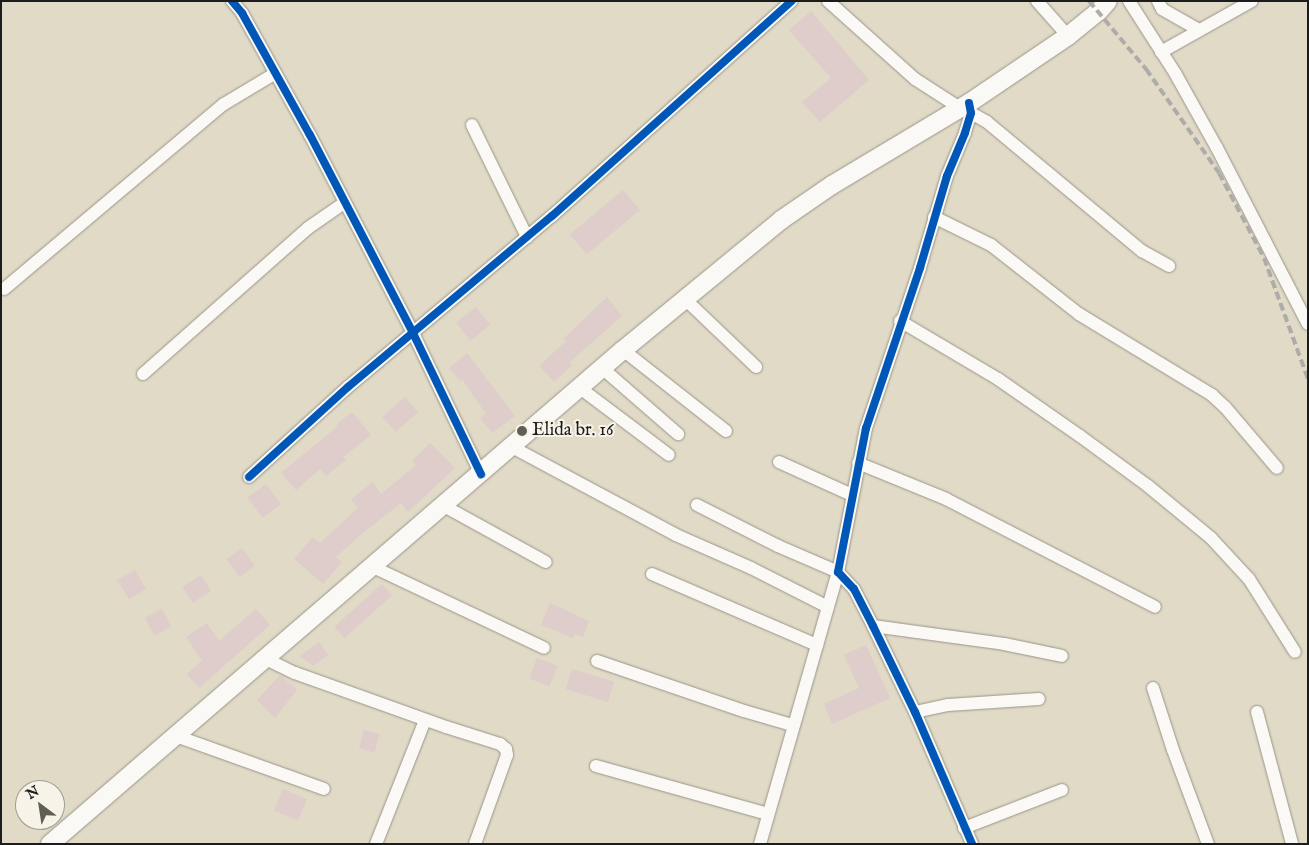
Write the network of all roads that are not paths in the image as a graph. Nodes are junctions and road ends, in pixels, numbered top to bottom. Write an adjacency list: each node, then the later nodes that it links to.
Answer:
1 (232, 1): 12 (street)
2 (792, 1): 17 (street)
3 (828, 1): 13 (street)
4 (1037, 1): 10 (street)
5 (1108, 1): 10 (main road)
6 (1129, 1): 11 (street)
7 (1158, 1): 9 (street)
8 (1252, 1): 9 (street)
9 (1199, 30): 11 (street)
10 (1068, 36): 13 (main road)
11 (1160, 52): 22 (street)
12 (274, 74): 15 (street); 19 (street)
13 (967, 108): 16 (street); 18 (street); 20 (main road)
14 (472, 125): 17 (street)
15 (344, 203): 23 (street); 27 (street)
16 (934, 217): 21 (street); 35 (street)
17 (527, 237): 23 (street)
18 (1169, 266)
19 (4, 289)
20 (686, 300): 24 (main road); 25 (street)
21 (900, 321): 34 (street); 50 (street)
22 (1308, 324)
23 (413, 333): 36 (street); 37 (street)
24 (624, 350): 26 (main road); 29 (street)
25 (756, 367)
26 (602, 368): 28 (main road); 30 (street)
27 (143, 374)
28 (580, 388): 31 (main road); 32 (street)
29 (726, 431)
30 (678, 434)
31 (512, 447): 36 (main road); 45 (street)
32 (669, 455)
33 (778, 462): 38 (street)
34 (858, 463): 38 (street); 46 (street)
35 (1277, 468)
36 (481, 474): 40 (main road)
37 (249, 477)
38 (852, 495): 43 (street)
39 (697, 505): 43 (street)
40 (444, 506): 41 (street); 42 (main road)
41 (546, 562)
42 (373, 567): 49 (street); 52 (main road)
43 (838, 572): 45 (street); 47 (street)
44 (652, 574): 48 (street)
45 (828, 607): 48 (street)
46 (1155, 607)
47 (873, 626): 51 (street); 56 (street)
48 (817, 645): 59 (street)
49 (544, 648)
50 (1295, 652)
51 (1062, 656)
52 (266, 659): 58 (street); 60 (main road)
53 (597, 661): 59 (street)
54 (1153, 688): 71 (street)
55 (1039, 699): 56 (street)
56 (915, 712): 65 (street)
57 (1257, 712): 72 (street)
58 (425, 720): 67 (street); 68 (street)
59 (792, 725): 64 (street)
60 (176, 736): 62 (street); 66 (main road)
61 (596, 766): 64 (street)
62 (324, 789)
63 (1062, 790): 65 (street)
64 (768, 814): 69 (street)
65 (964, 828): 70 (street)
66 (50, 844)
67 (376, 844)
68 (475, 844)
69 (760, 844)
70 (972, 844)
71 (1208, 844)
72 (1292, 844)

